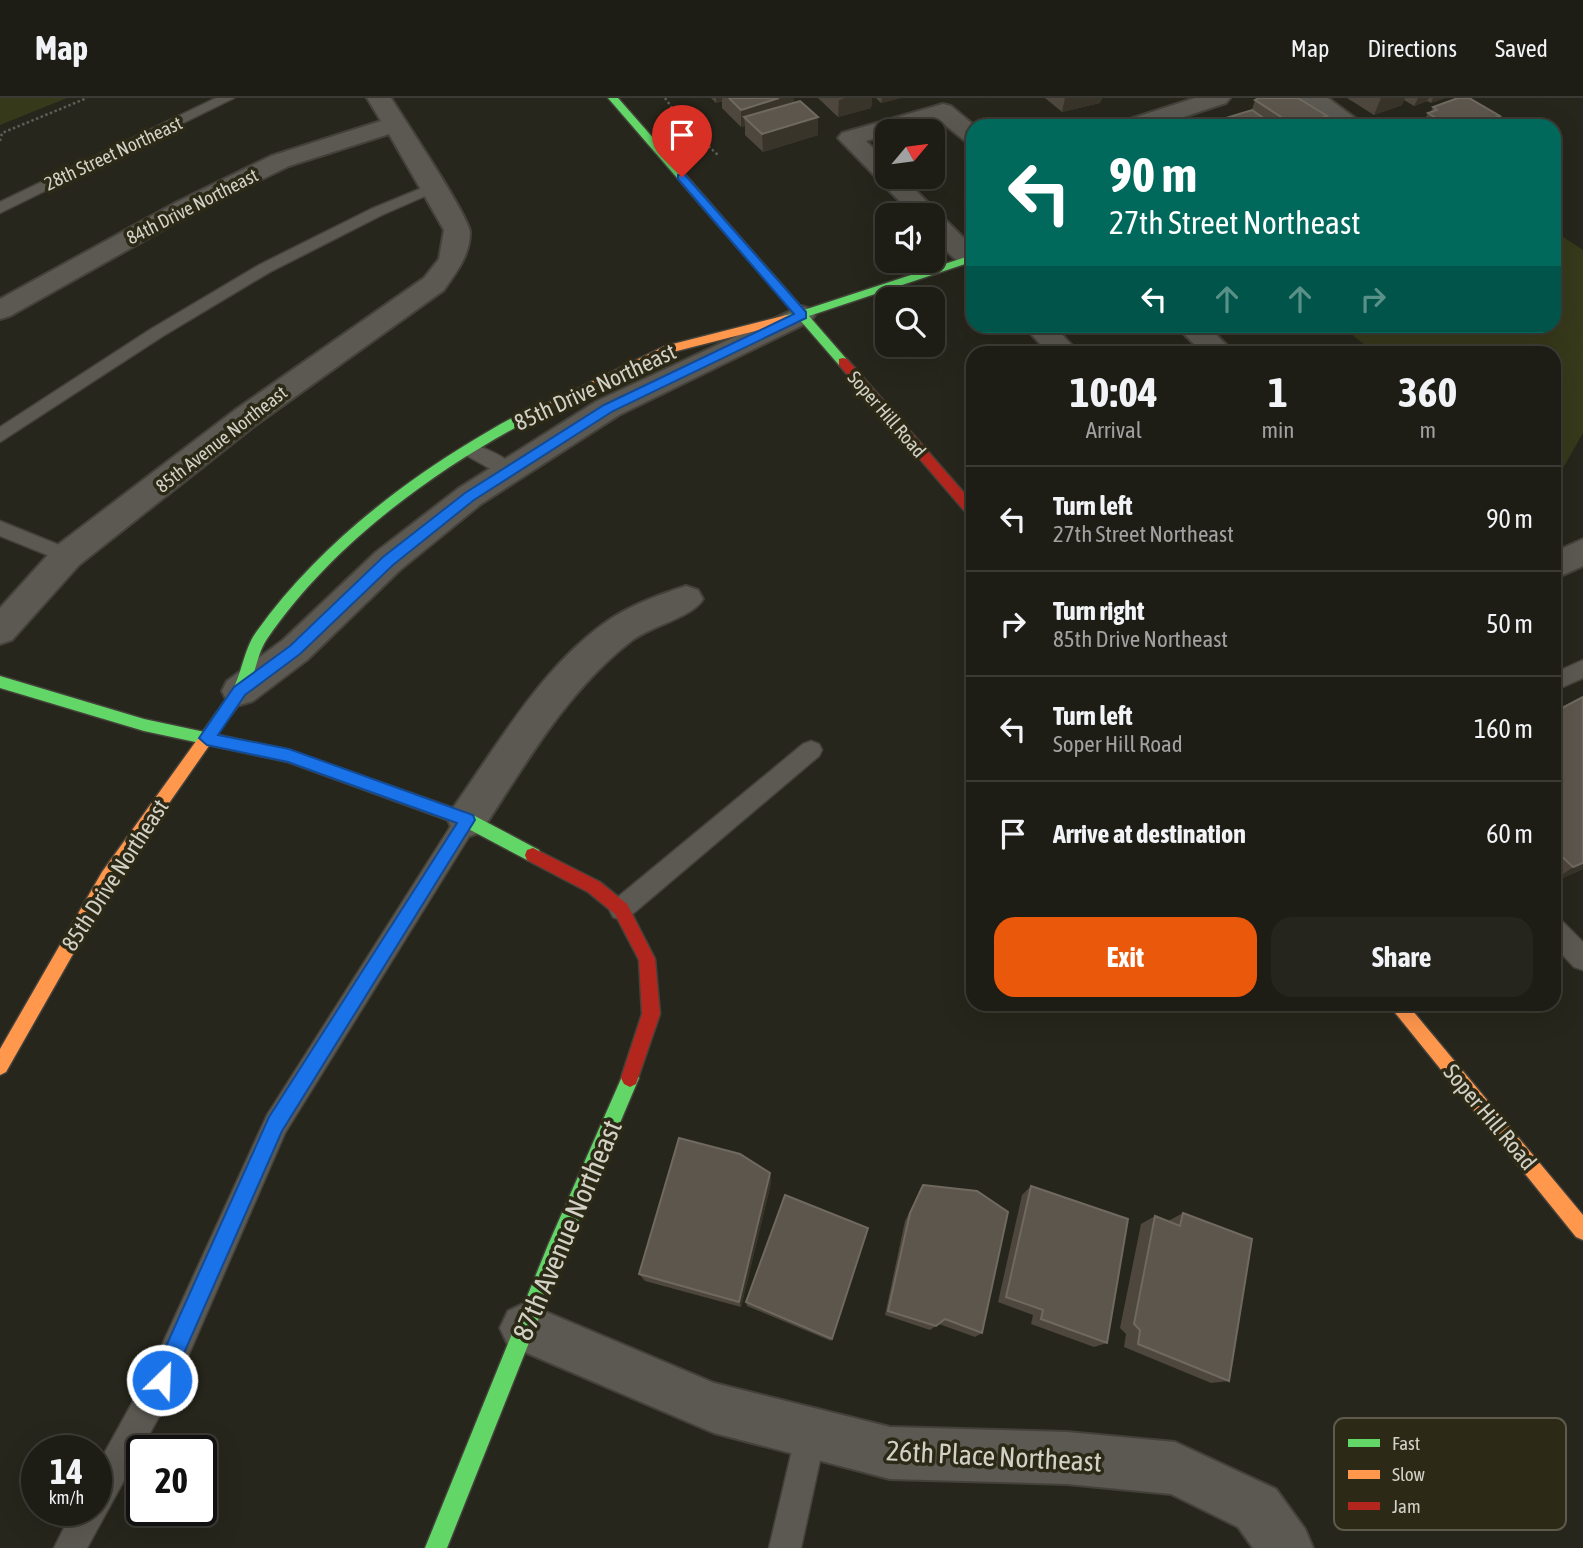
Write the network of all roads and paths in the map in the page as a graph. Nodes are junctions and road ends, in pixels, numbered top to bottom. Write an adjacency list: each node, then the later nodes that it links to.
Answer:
1 (87, 98): 14 (path)
2 (227, 98): 20 (lane, 28th Street Northeast)
3 (379, 98): 11 (street)
4 (613, 98): 25 (street, Soper Hill Road)
5 (664, 98): 15 (path)
6 (1218, 98): 9 (street)
7 (1312, 98): 10 (street)
8 (915, 119): 12 (street)
9 (1154, 119)
10 (1344, 119)
11 (395, 124): 17 (street); 24 (street, 84th Drive Northeast)
12 (966, 130)
13 (875, 131): 16 (street)
14 (0, 141)
15 (718, 155)
16 (875, 163)
17 (434, 187): 30 (lane); 36 (street, 85th Avenue Northeast)
18 (901, 189): 19 (street)
19 (914, 203)
20 (0, 208)
21 (945, 234): 22 (street)
22 (966, 254)
23 (966, 262): 25 (street)
24 (0, 310)
25 (802, 315): 31 (street, 85th Drive Northeast); 32 (street, 85th Drive Northeast); 33 (street, Soper Hill Road)
26 (1045, 333): 28 (street)
27 (1198, 333): 29 (street)
28 (1058, 346)
29 (1214, 346)
30 (0, 436)
31 (470, 450): 32 (lane); 43 (street, 85th Drive Northeast)
32 (509, 471): 43 (street, 85th Drive Northeast)
33 (966, 504)
34 (0, 528): 36 (lane)
35 (1583, 551): 37 (street)
36 (67, 556): 39 (street, 85th Avenue Northeast)
37 (1561, 563)
38 (685, 598): 46 (street)
39 (0, 631)
40 (1583, 668): 41 (lane)
41 (1561, 679)
42 (0, 682): 44 (street)
43 (240, 691): 44 (street, 85th Drive Northeast)
44 (207, 738): 46 (street); 51 (street, 85th Drive Northeast)
45 (811, 750): 47 (lane)
46 (467, 820): 47 (street); 55 (lane)
47 (621, 909): 53 (street, 87th Avenue Northeast)
48 (1561, 937): 49 (lane)
49 (1583, 959)
50 (1402, 1011): 52 (street, Soper Hill Road)
51 (0, 1066)
52 (1583, 1230)
53 (525, 1328): 54 (street, 26th Place Northeast); 58 (street, 87th Avenue Northeast)
54 (811, 1433): 59 (lane); 60 (street, 26th Place Northeast)
55 (112, 1470)
56 (82, 1526): 57 (lane)
57 (70, 1548)
58 (436, 1548)
59 (785, 1548)
60 (1286, 1548)

